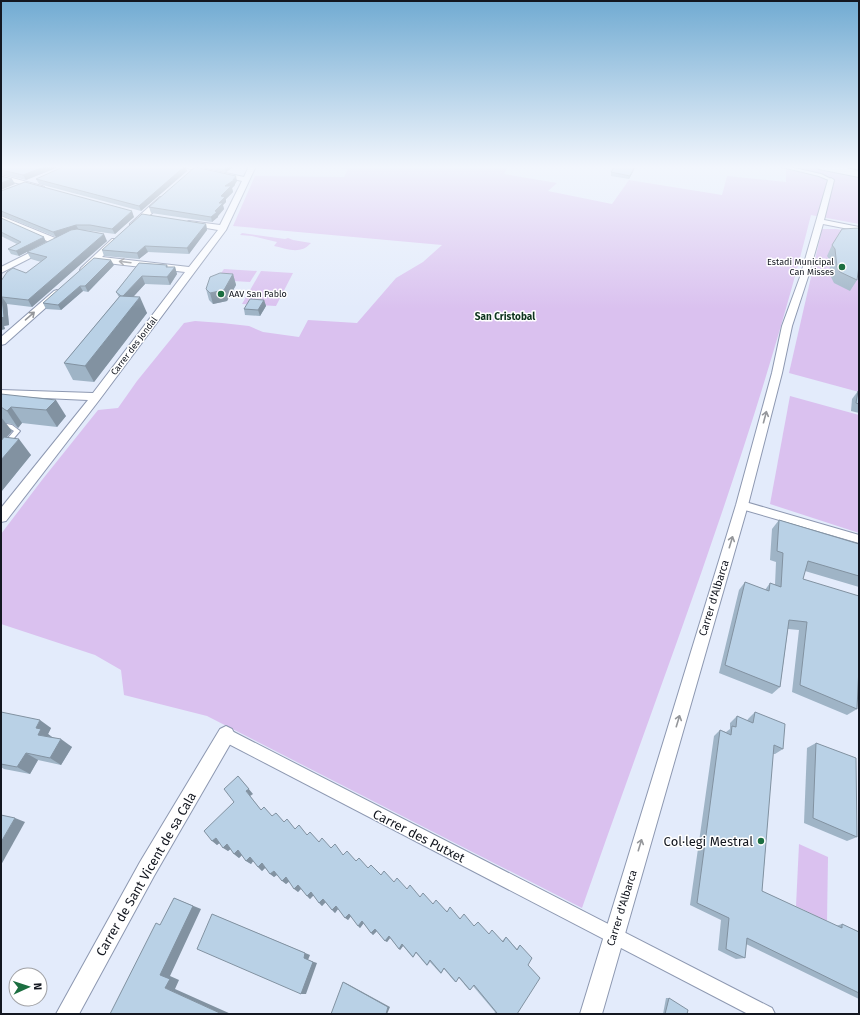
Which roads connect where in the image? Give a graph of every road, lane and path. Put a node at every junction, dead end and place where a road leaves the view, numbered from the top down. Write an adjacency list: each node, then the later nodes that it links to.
1 (133, 213): 5 (street)
2 (147, 213): 5 (street)
3 (230, 213): 10 (street, Carrer des Jondal)
4 (821, 213): 9 (street, Carrer d'Albarca)
5 (144, 216): 7 (street); 14 (street)
6 (1, 218): 13 (street)
7 (158, 218)
8 (180, 221): 10 (street)
9 (819, 222): 11 (street); 24 (street, Carrer d'Albarca, one-way to 9)
10 (223, 228): 16 (street, Carrer des Jondal)
11 (859, 229)
12 (67, 237): 13 (street)
13 (57, 242): 15 (street)
14 (96, 258): 16 (street, one-way to 14); 17 (street)
15 (1, 270)
16 (191, 270): 21 (street, Carrer des Jondal)
17 (79, 273)
18 (62, 288): 19 (street, one-way to 18)
19 (1, 342)
20 (1, 393): 21 (street)
21 (96, 397): 25 (street, Carrer des Jondal)
22 (1, 425): 23 (lane)
23 (1, 450)
24 (742, 505): 26 (street); 28 (street, Carrer d'Albarca, one-way to 24)
25 (1, 517)
26 (859, 539)
27 (226, 736): 28 (street, Carrer des Putxet); 29 (street, Carrer de Sant Vicent de sa Cala)
28 (613, 936): 30 (street, Carrer d'Albarca); 31 (street, Carrer des Putxet)
29 (67, 1014)
30 (591, 1014)
31 (766, 1014)

